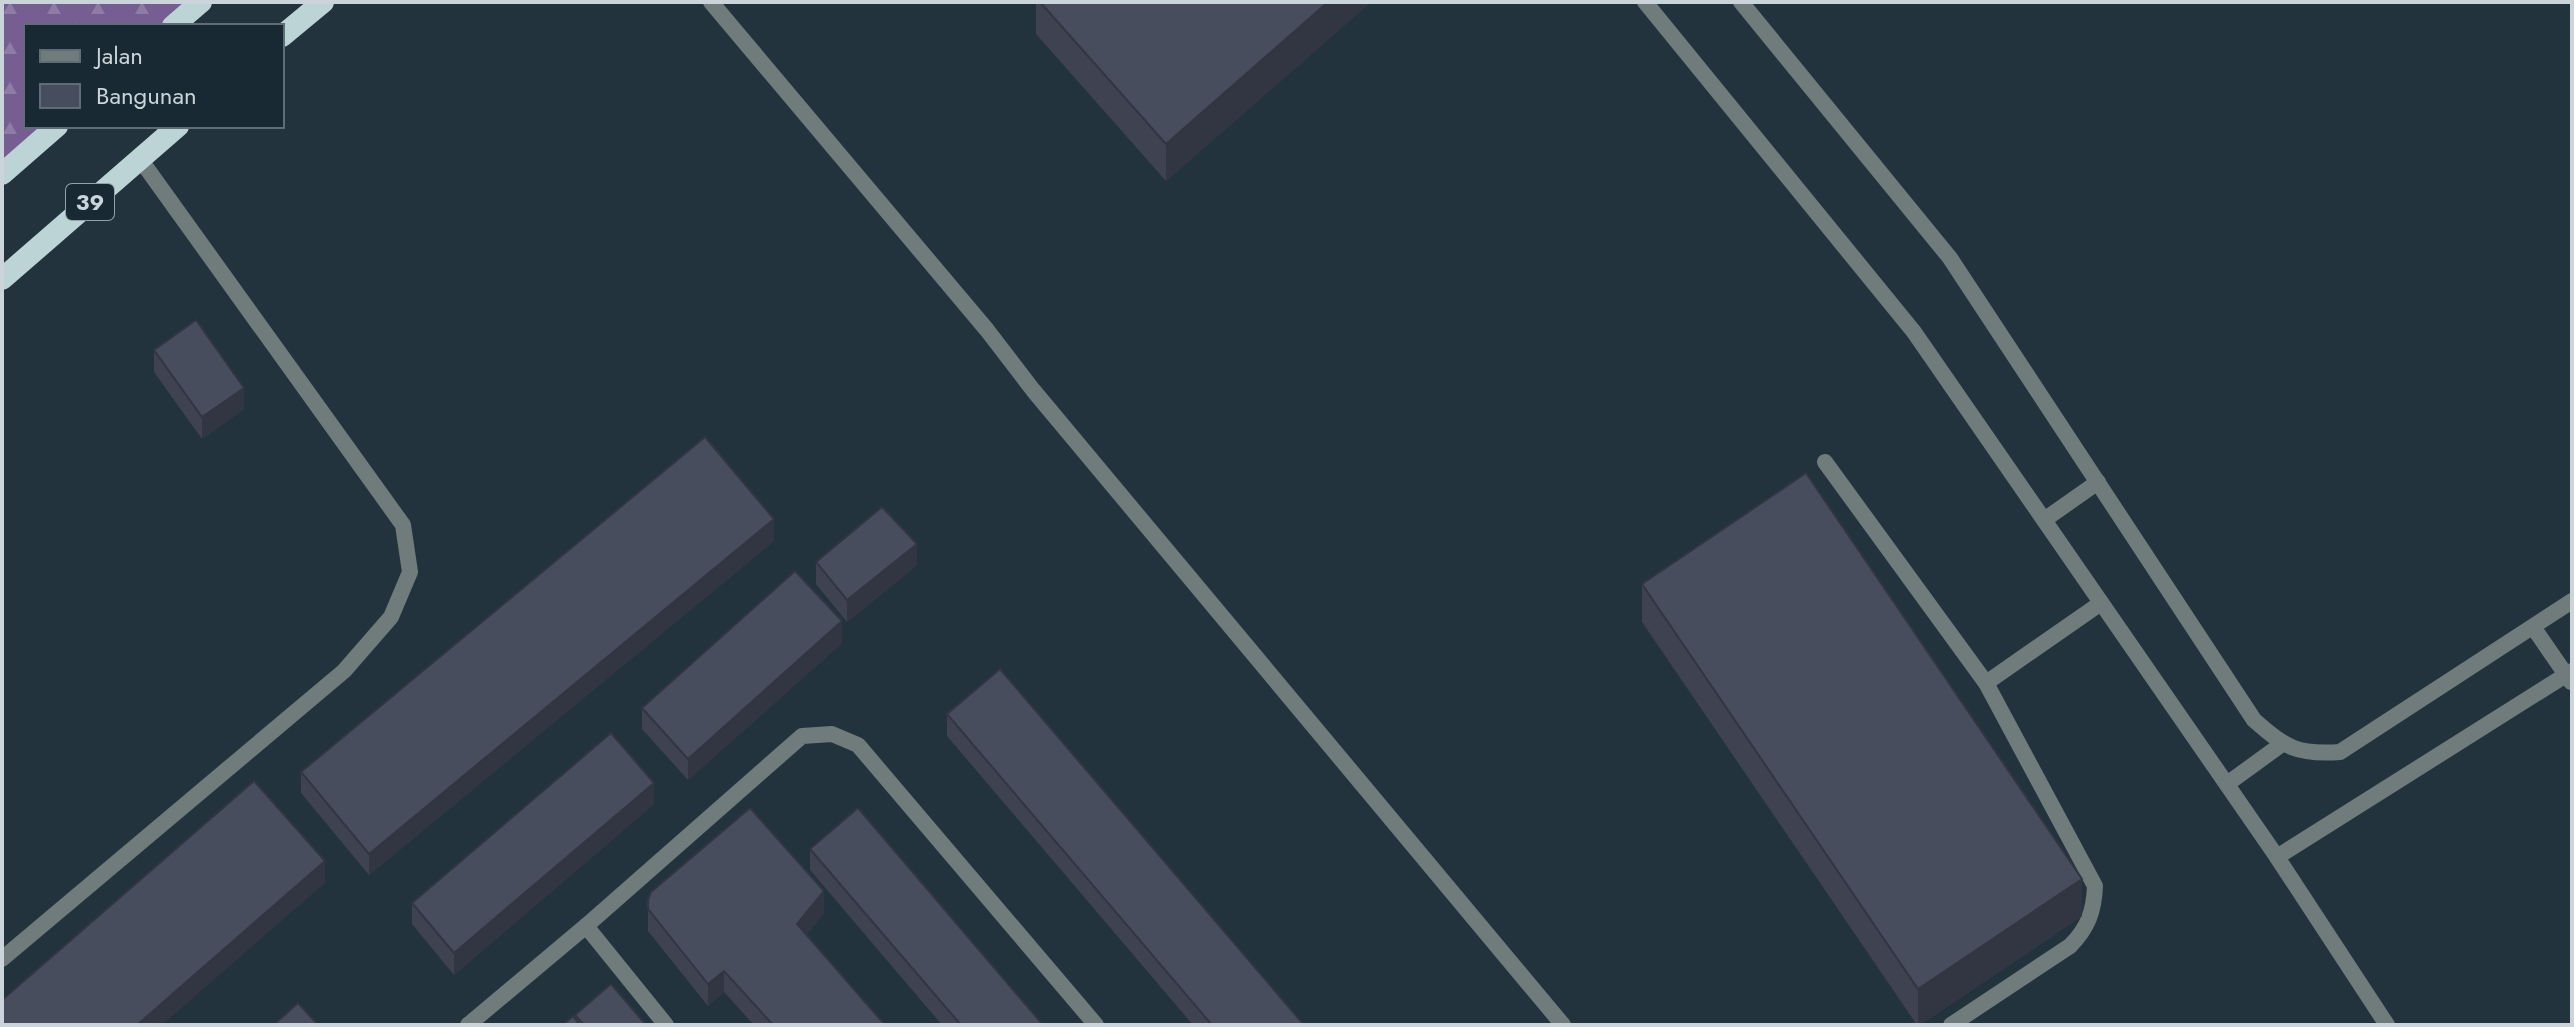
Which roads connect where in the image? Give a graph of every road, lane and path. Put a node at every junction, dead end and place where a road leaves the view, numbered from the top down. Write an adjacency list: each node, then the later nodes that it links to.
1 (201, 2): 6 (highway)
2 (323, 2): 7 (highway)
3 (711, 2): 29 (street)
4 (1645, 2): 15 (street)
5 (1741, 2): 14 (street)
6 (175, 24)
7 (284, 34)
8 (55, 128): 11 (highway)
9 (176, 128): 10 (highway, 39)
10 (140, 159): 12 (highway, 39); 25 (street)
11 (2, 174)
12 (2, 279)
13 (1825, 462): 20 (street)
14 (2098, 482): 15 (street); 21 (street)
15 (2044, 520): 17 (street)
16 (2572, 601): 18 (street)
17 (2101, 603): 20 (street); 22 (street)
18 (2533, 627): 19 (street); 21 (street)
19 (2570, 677): 23 (street)
20 (1986, 683): 30 (street)
21 (2282, 744): 22 (street)
22 (2227, 784): 23 (street)
23 (2277, 857): 31 (street)
24 (586, 926): 26 (street); 27 (street); 28 (street)
25 (2, 959)
26 (468, 1025)
27 (666, 1025)
28 (1096, 1025)
29 (1563, 1025)
30 (1951, 1025)
31 (2387, 1025)

